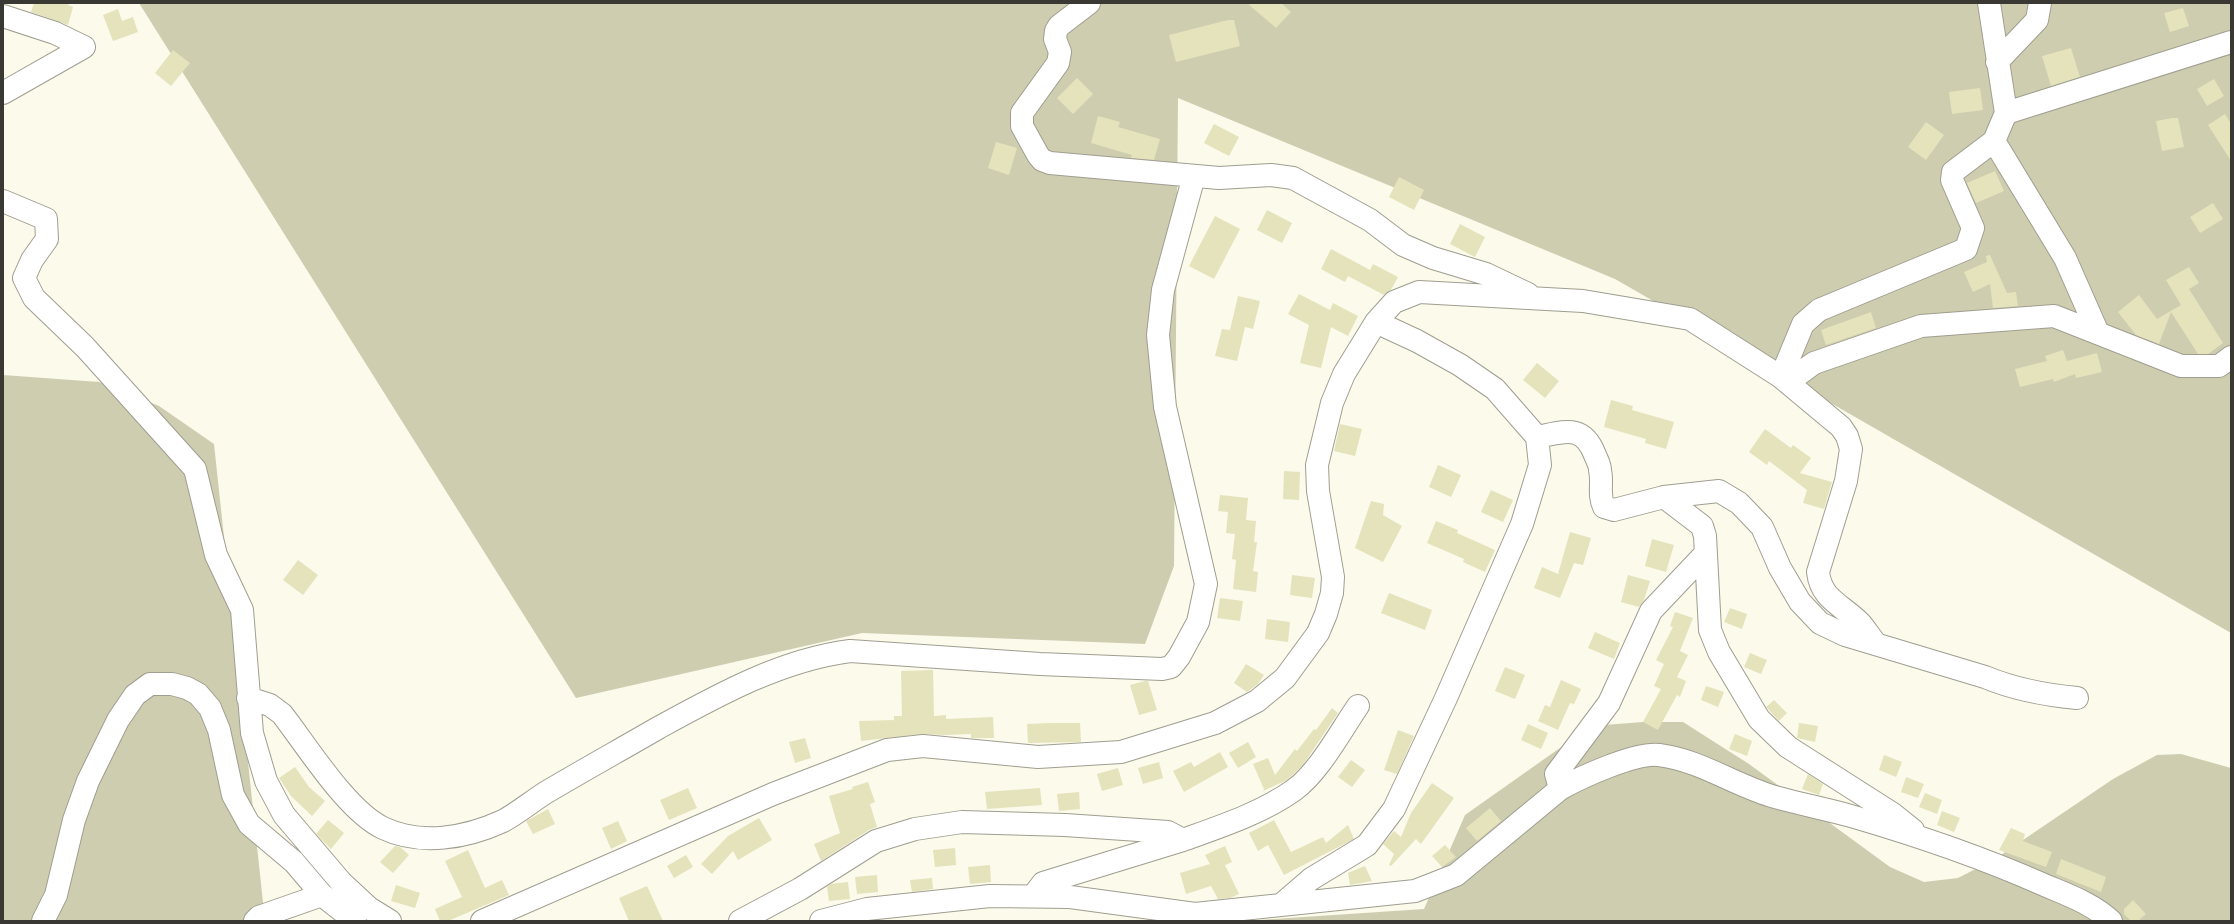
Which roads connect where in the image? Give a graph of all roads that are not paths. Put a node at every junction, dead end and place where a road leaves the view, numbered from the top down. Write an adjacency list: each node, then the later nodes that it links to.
1 (1089, 3): 10 (street)
2 (1989, 3): 6 (street)
3 (2040, 3): 6 (street)
4 (3, 16): 7 (street)
5 (2231, 42): 8 (street)
6 (1997, 62): 8 (street)
7 (3, 93)
8 (2006, 113): 9 (street)
9 (1994, 141): 14 (street); 16 (street)
10 (1194, 176): 12 (street); 21 (street)
11 (3, 201): 21 (street)
12 (1536, 298): 13 (street); 16 (street)
13 (1376, 322): 17 (street); 34 (street)
14 (2098, 332): 15 (street); 16 (street)
15 (2231, 357)
16 (1784, 379): 20 (street)
17 (1537, 437): 18 (street); 29 (street)
18 (1664, 497): 19 (street); 20 (street)
19 (1705, 554): 24 (street); 25 (street)
20 (1876, 644): 22 (street)
21 (248, 698): 33 (street)
22 (2077, 698)
23 (1358, 706): 26 (street)
24 (1560, 789): 25 (street); 29 (street)
25 (1923, 839): 37 (street)
26 (1183, 840): 28 (street); 35 (street)
27 (322, 895): 30 (street); 31 (street); 32 (street)
28 (1033, 896): 29 (street); 36 (street)
29 (1282, 904)
30 (44, 921)
31 (255, 921)
32 (355, 921)
33 (390, 921)
34 (482, 921)
35 (740, 921)
36 (821, 921)
37 (2111, 921)

